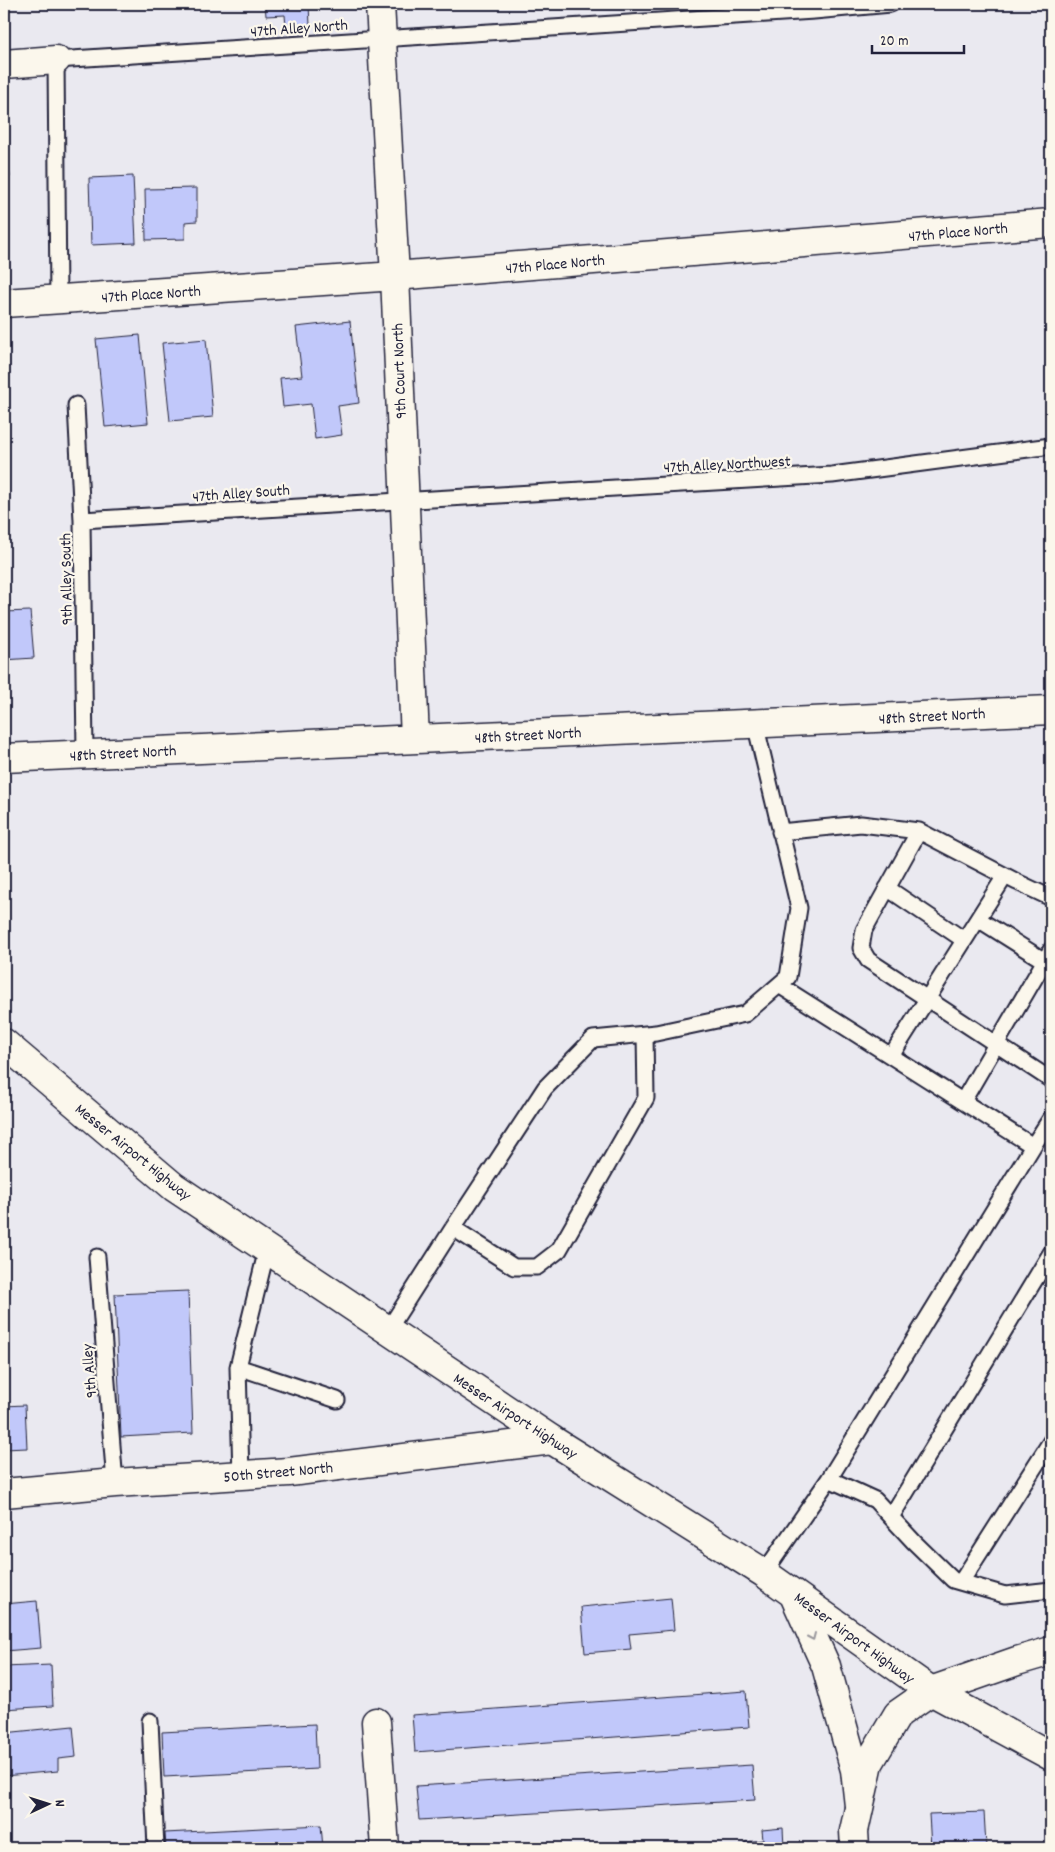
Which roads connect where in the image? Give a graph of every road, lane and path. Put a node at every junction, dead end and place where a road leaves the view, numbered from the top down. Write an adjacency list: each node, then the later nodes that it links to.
1 (380, 4): 3 (street, 9th Court North)
2 (891, 4): 3 (lane, 47th Alley North)
3 (383, 40): 4 (lane, 47th Alley North); 7 (street, 9th Court North)
4 (56, 60): 5 (street); 8 (lane)
5 (4, 64)
6 (1051, 223): 7 (street, 47th Place North)
7 (395, 276): 8 (street, 47th Place North); 12 (street, 9th Court North)
8 (58, 300): 9 (street, 47th Place North)
9 (4, 303)
10 (76, 405): 13 (lane, 9th Alley South)
11 (1051, 446): 12 (lane, 47th Alley Northwest)
12 (403, 500): 13 (lane, 47th Alley South); 16 (street, 9th Court North)
13 (82, 520): 17 (lane, 9th Alley South)
14 (1051, 710): 15 (street, 48th Street North)
15 (755, 723): 16 (street, 48th Street North); 20 (lane)
16 (415, 739): 17 (street, 48th Street North)
17 (85, 753): 18 (street, 48th Street North)
18 (4, 758)
19 (919, 830): 20 (lane); 21 (lane); 22 (lane)
20 (780, 832): 27 (lane)
21 (1005, 876): 23 (lane); 24 (lane)
22 (887, 888): 25 (lane); 28 (lane)
23 (1051, 898)
24 (978, 919): 25 (lane); 26 (lane)
25 (964, 940): 28 (lane)
26 (1049, 958): 31 (lane)
27 (779, 985): 29 (lane); 32 (lane)
28 (927, 999): 31 (lane); 32 (lane)
29 (645, 1034): 37 (lane); 37 (lane)
30 (4, 1042): 38 (street, Messer Airport Highway)
31 (997, 1043): 33 (lane); 34 (lane)
32 (891, 1056): 34 (lane)
33 (1051, 1080)
34 (963, 1101): 36 (lane)
35 (1051, 1118): 36 (lane)
36 (1033, 1146): 47 (lane)
37 (453, 1228): 41 (lane)
38 (267, 1249): 41 (street, Messer Airport Highway); 42 (lane)
39 (1051, 1253): 50 (lane)
40 (97, 1257): 48 (lane, 9th Alley)
41 (388, 1330): 44 (street, Messer Airport Highway)
42 (238, 1367): 43 (lane); 46 (lane)
43 (337, 1400)
44 (552, 1440): 46 (street, 50th Street North); 51 (street, Messer Airport Highway)
45 (1051, 1441): 52 (lane)
46 (241, 1474): 48 (street, 50th Street North)
47 (829, 1479): 50 (lane); 51 (lane)
48 (114, 1483): 49 (street, 50th Street North)
49 (4, 1493)
50 (891, 1517): 52 (lane)
51 (764, 1573): 54 (street, Messer Airport Highway)
52 (961, 1582): 53 (lane)
53 (1051, 1590)
54 (792, 1592): 56 (street, Messer Airport Highway); 60 (street, one-way to 60)
55 (1051, 1651): 56 (street)
56 (931, 1692): 59 (street, Messer Airport Highway); 60 (street)
57 (150, 1721): 61 (lane)
58 (376, 1722): 62 (street)
59 (1051, 1756)
60 (859, 1806): 63 (street)
61 (156, 1848)
62 (385, 1848)
63 (854, 1848)

